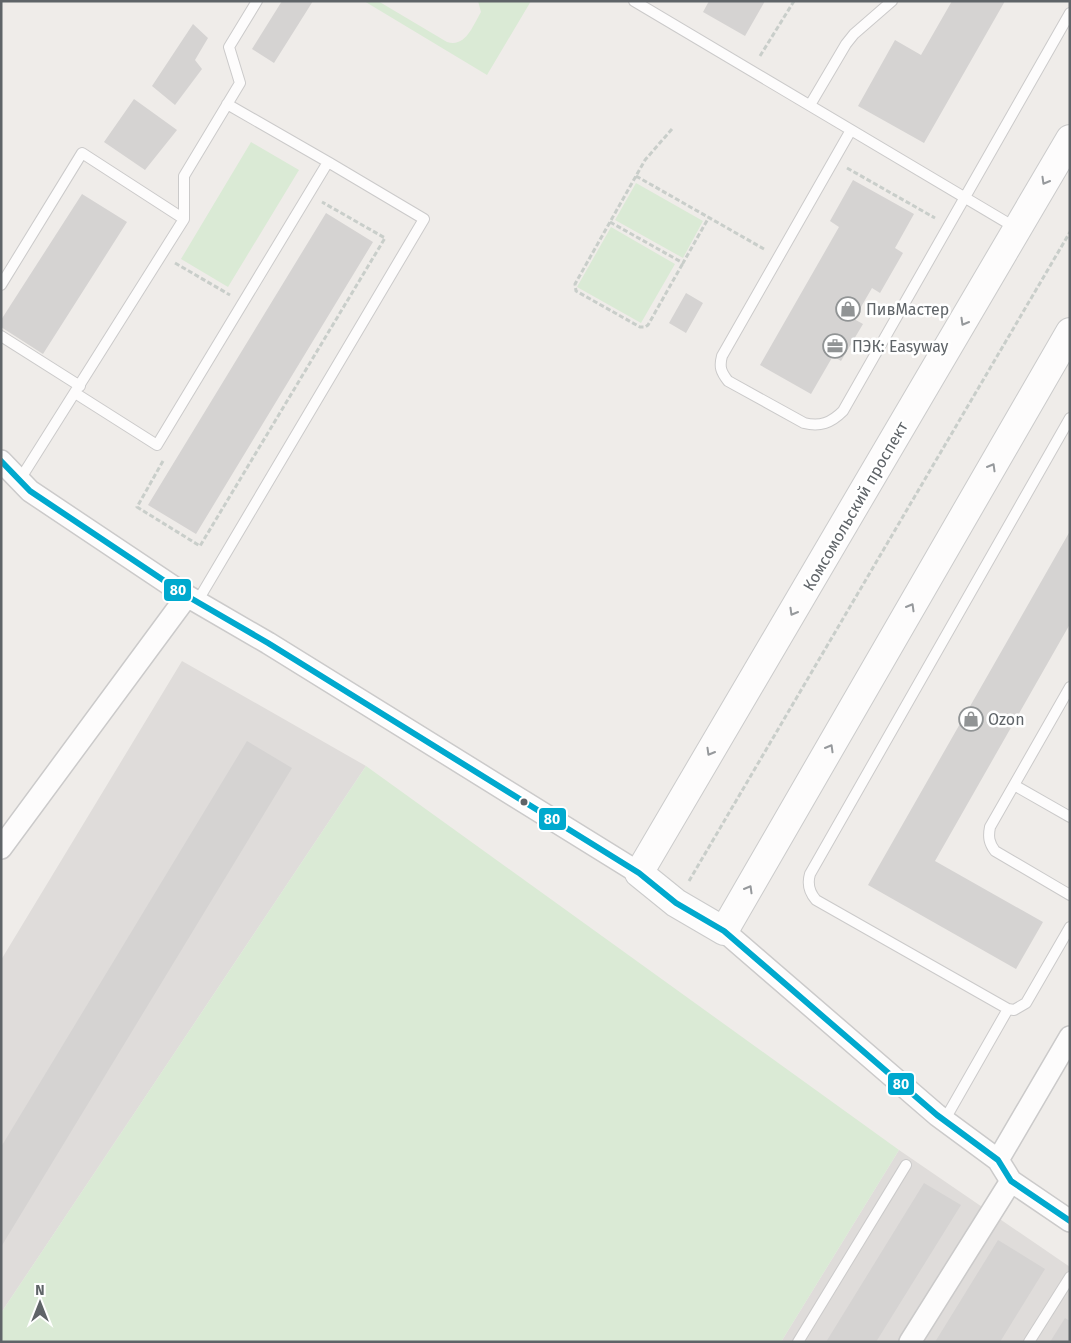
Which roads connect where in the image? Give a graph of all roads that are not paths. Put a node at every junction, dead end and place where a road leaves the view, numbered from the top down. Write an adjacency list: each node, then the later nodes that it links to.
1 (257, 1): 5 (lane)
2 (892, 1): 6 (lane)
3 (636, 2): 6 (lane)
4 (1070, 13): 10 (lane)
5 (227, 104): 9 (lane); 11 (lane)
6 (810, 105): 7 (lane)
7 (851, 130): 10 (lane); 10 (lane)
8 (1070, 139): 12 (main road, Комсомольский проспект, one-way to 12)
9 (328, 162): 16 (lane); 20 (lane)
10 (965, 197): 12 (lane)
11 (184, 219): 13 (lane); 16 (lane)
12 (1018, 229): 25 (main road, Комсомольский проспект, one-way to 25)
13 (1, 285)
14 (1070, 332): 28 (main road, one-way to 14)
15 (1, 336): 16 (lane)
16 (78, 389): 19 (lane)
17 (1070, 418): 29 (lane)
18 (1, 461): 19 (street)
19 (19, 481): 20 (street)
20 (192, 599): 24 (street); 25 (street)
21 (1070, 687): 22 (lane)
22 (1014, 786): 23 (lane); 26 (lane)
23 (1070, 817)
24 (1, 848)
25 (639, 873): 28 (main road)
26 (1070, 895)
27 (1070, 928): 29 (lane)
28 (724, 931): 31 (street)
29 (1008, 1009): 31 (lane)
30 (1070, 1037): 32 (street)
31 (944, 1121): 32 (street)
32 (998, 1160): 34 (street)
33 (906, 1165): 37 (lane)
34 (1011, 1180): 35 (street); 38 (street)
35 (1070, 1222)
36 (1070, 1277): 39 (lane)
37 (798, 1342)
38 (910, 1342)
39 (1029, 1342)

